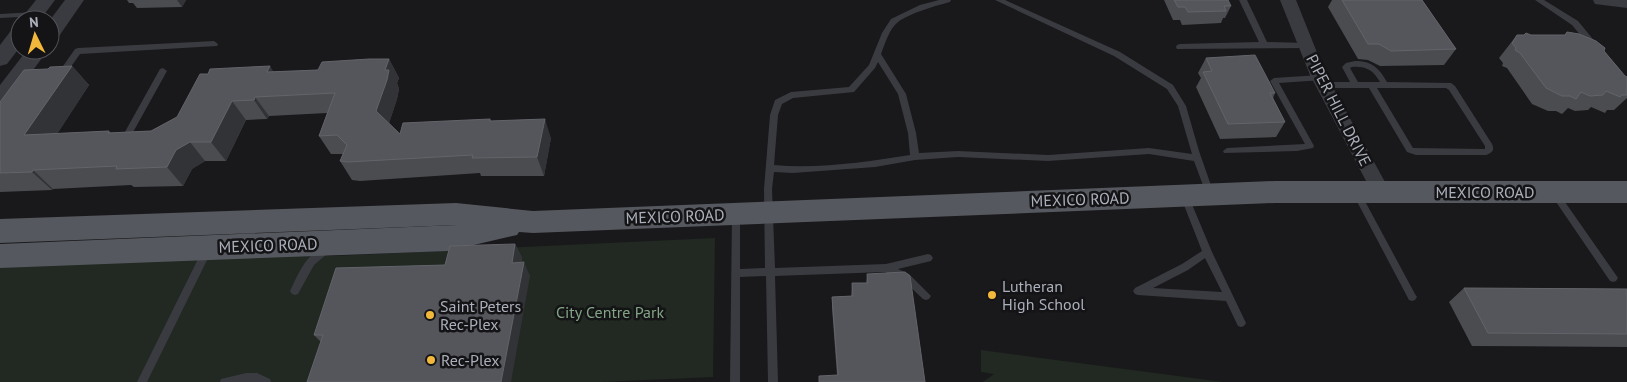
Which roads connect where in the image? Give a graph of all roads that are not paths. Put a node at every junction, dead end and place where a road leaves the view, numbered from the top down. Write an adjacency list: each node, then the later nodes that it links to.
1 (75, 0): 9 (street)
2 (947, 0): 16 (lane)
3 (999, 0): 29 (lane)
4 (1243, 0): 11 (lane)
5 (1288, 0): 13 (street, PIPER HILL DRIVE)
6 (1539, 0): 15 (lane)
7 (1601, 0): 8 (street)
8 (1627, 3)
9 (60, 20)
10 (214, 44): 20 (lane)
11 (1264, 45): 13 (lane); 14 (lane)
12 (10, 46): 17 (street)
13 (1307, 46): 21 (street, PIPER HILL DRIVE)
14 (1180, 47)
15 (1599, 51)
16 (877, 54): 28 (lane); 30 (lane)
17 (0, 59)
18 (30, 60): 25 (street)
19 (163, 71): 26 (lane)
20 (60, 76)
21 (1322, 82): 22 (lane); 27 (lane); 31 (street, PIPER HILL DRIVE)
22 (1355, 85): 23 (lane); 24 (lane)
23 (1371, 85): 24 (lane); 24 (lane)
24 (1385, 85)
25 (0, 100)
26 (129, 132)
27 (1227, 151)
28 (915, 156): 29 (lane); 30 (lane)
29 (1197, 158): 34 (lane)
30 (770, 168): 35 (lane)
31 (1368, 191): 32 (main road, MEXICO ROAD); 34 (main road, MEXICO ROAD); 51 (lane)
32 (1554, 192): 33 (main road, MEXICO ROAD); 47 (lane)
33 (1627, 192)
34 (1197, 194): 35 (main road, MEXICO ROAD); 41 (lane)
35 (769, 212): 36 (main road, MEXICO ROAD); 45 (lane)
36 (736, 213): 37 (main road, MEXICO ROAD); 46 (lane)
37 (533, 222): 38 (main road, MEXICO ROAD); 39 (main road, MEXICO ROAD)
38 (0, 231)
39 (342, 242): 40 (main road, MEXICO ROAD); 48 (lane)
40 (213, 243): 42 (main road, MEXICO ROAD); 53 (lane)
41 (1207, 252): 50 (lane); 50 (lane)
42 (0, 256)
43 (928, 258): 44 (lane)
44 (886, 268): 45 (lane); 49 (lane)
45 (770, 272): 46 (lane); 57 (lane)
46 (736, 273): 56 (lane)
47 (1613, 278)
48 (295, 291)
49 (926, 296)
50 (1229, 297): 52 (lane)
51 (1412, 297)
52 (1241, 323)
53 (142, 382)
54 (225, 382): 55 (lane)
55 (266, 382)
56 (735, 382)
57 (773, 382)

